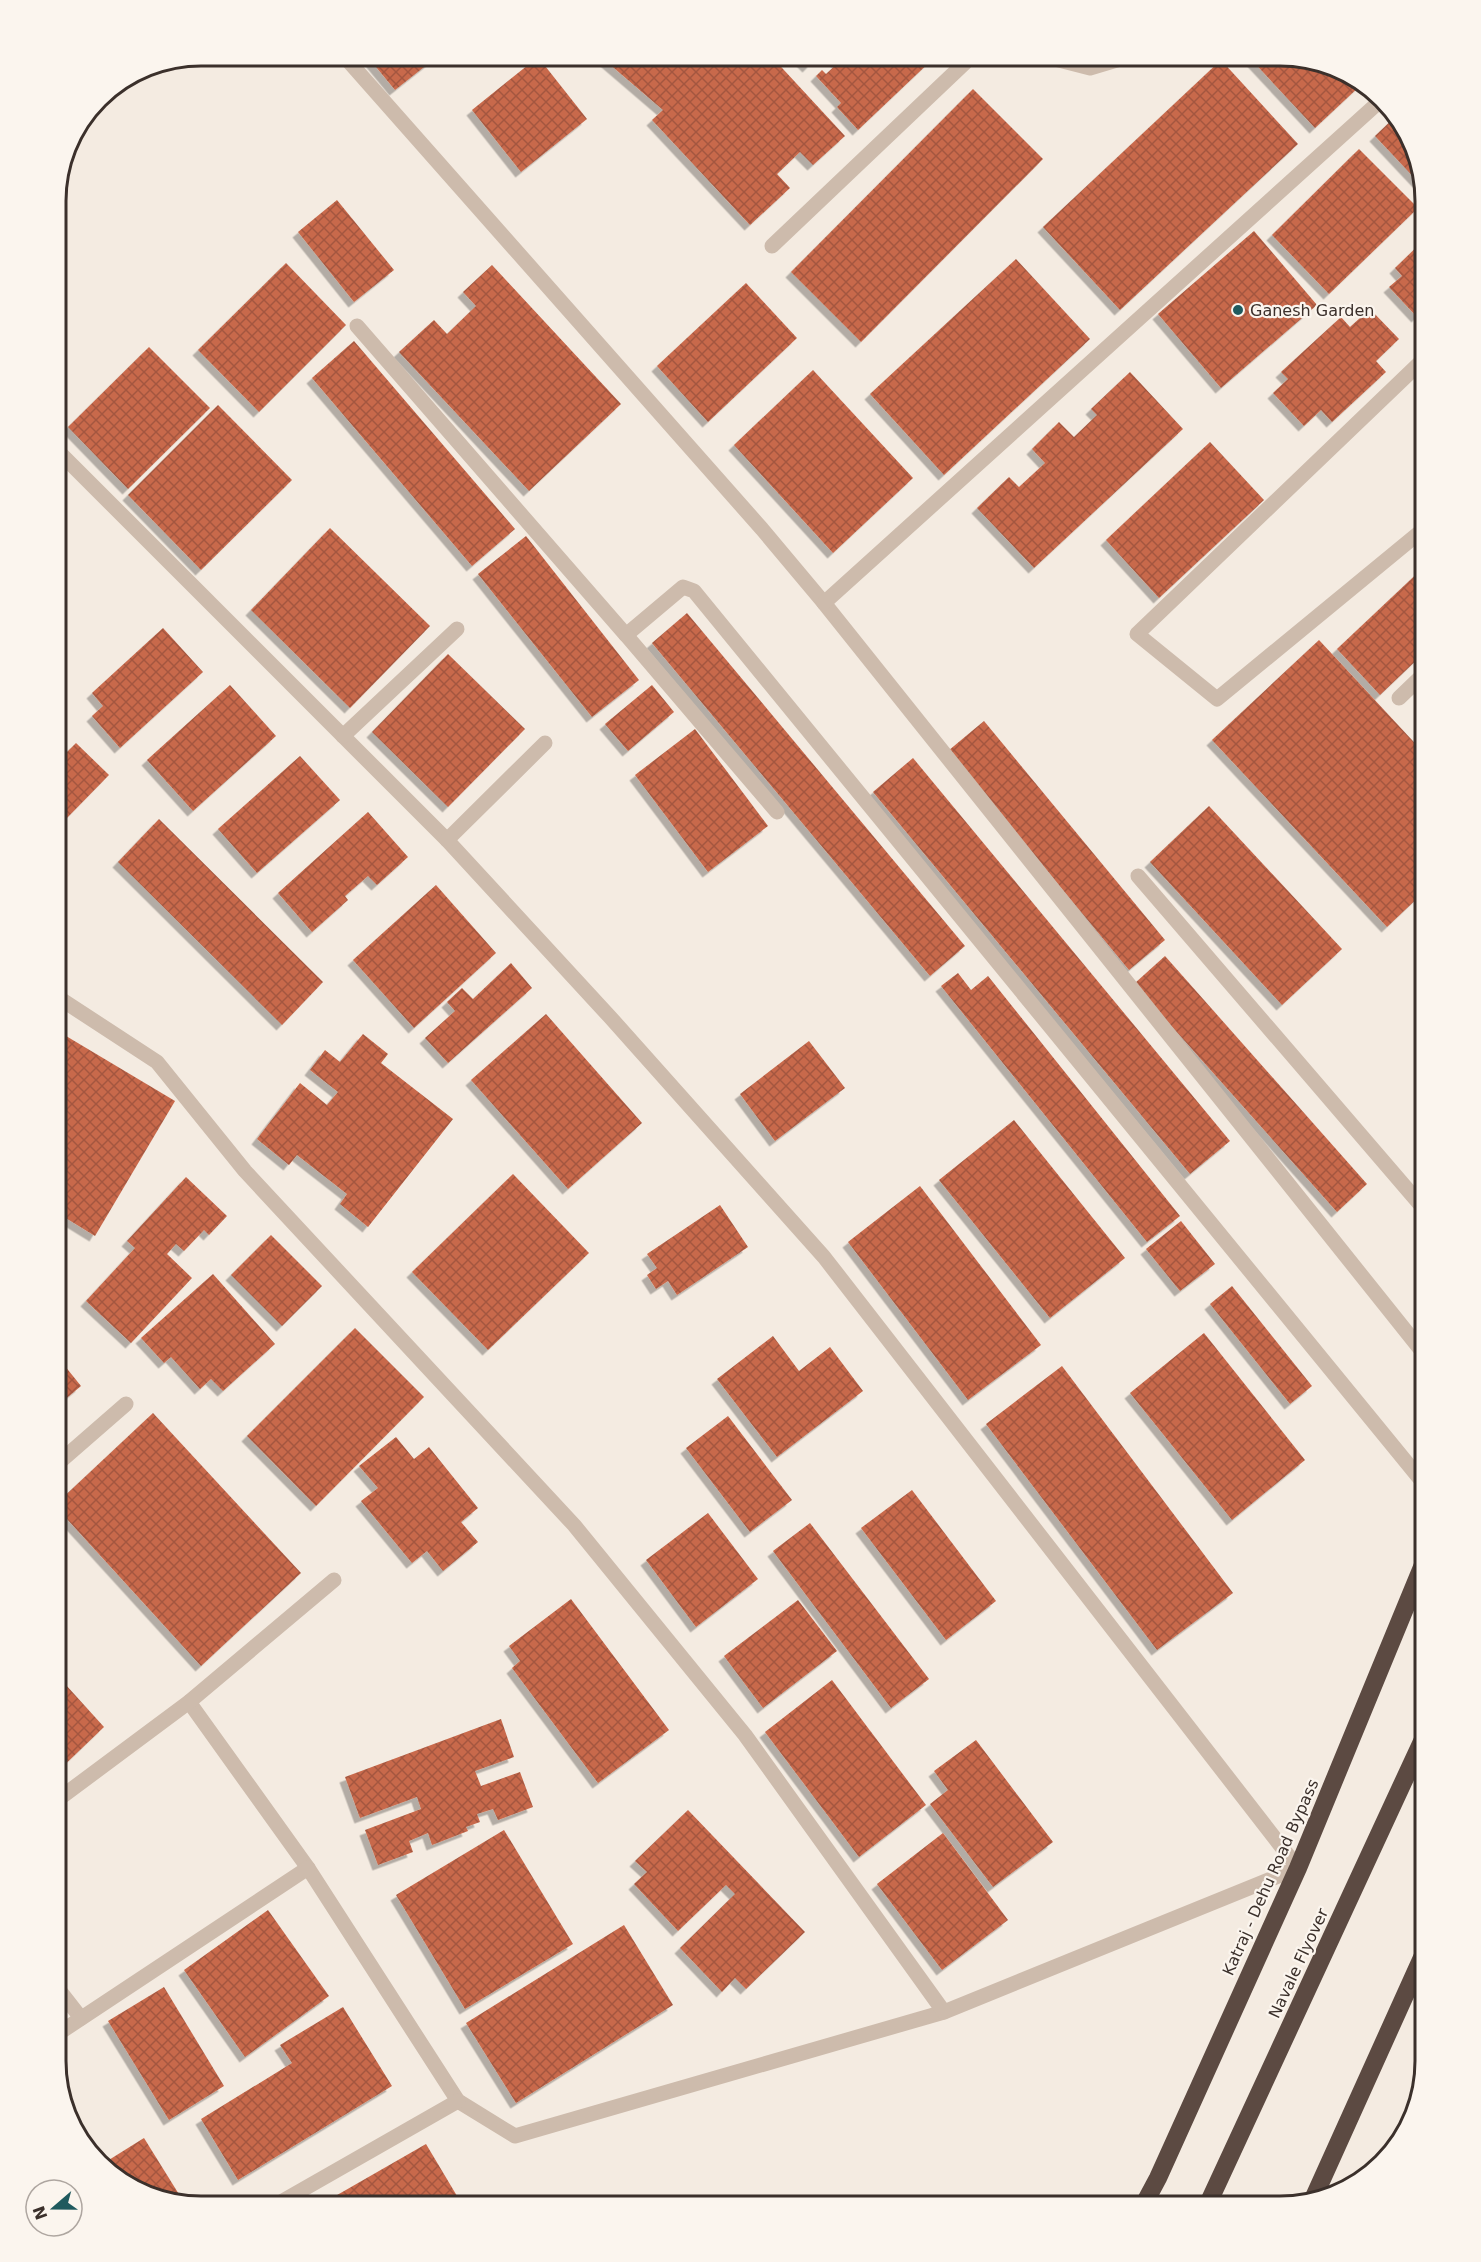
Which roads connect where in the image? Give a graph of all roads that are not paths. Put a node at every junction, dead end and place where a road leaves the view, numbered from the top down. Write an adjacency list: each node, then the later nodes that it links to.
1 (353, 66): 11 (street)
2 (961, 66): 6 (street)
3 (1083, 66): 4 (street)
4 (1098, 66)
5 (1375, 106): 11 (street)
6 (772, 246)
7 (357, 326): 13 (street)
8 (1415, 368): 10 (street)
9 (66, 459): 16 (street)
10 (1415, 536)
11 (824, 603): 23 (street)
12 (457, 629): 16 (street)
13 (626, 635): 18 (street); 26 (street)
14 (1415, 683): 15 (street)
15 (1399, 698)
16 (343, 736): 19 (street)
17 (546, 743): 19 (street)
18 (777, 812)
19 (447, 840): 33 (street)
20 (1138, 876): 22 (street)
21 (66, 1003): 36 (street)
22 (1415, 1198)
23 (1415, 1342)
24 (126, 1404): 25 (street)
25 (66, 1456)
26 (1415, 1473)
27 (334, 1581): 29 (street)
28 (1415, 1584): 33 (highway, Katraj - Dehu Road Bypass)
29 (189, 1702): 31 (street); 32 (street)
30 (1415, 1757): 43 (highway, Navale Flyover)
31 (66, 1794)
32 (308, 1868): 37 (street); 39 (street)
33 (1298, 1868): 36 (street); 42 (highway, Katraj - Dehu Road Bypass)
34 (1415, 1973): 40 (highway)
35 (66, 1999): 37 (street)
36 (944, 2012): 39 (street)
37 (81, 2018): 38 (street)
38 (66, 2028)
39 (458, 2101): 41 (street)
40 (1317, 2190)
41 (292, 2196)
42 (1148, 2196)
43 (1212, 2196)

